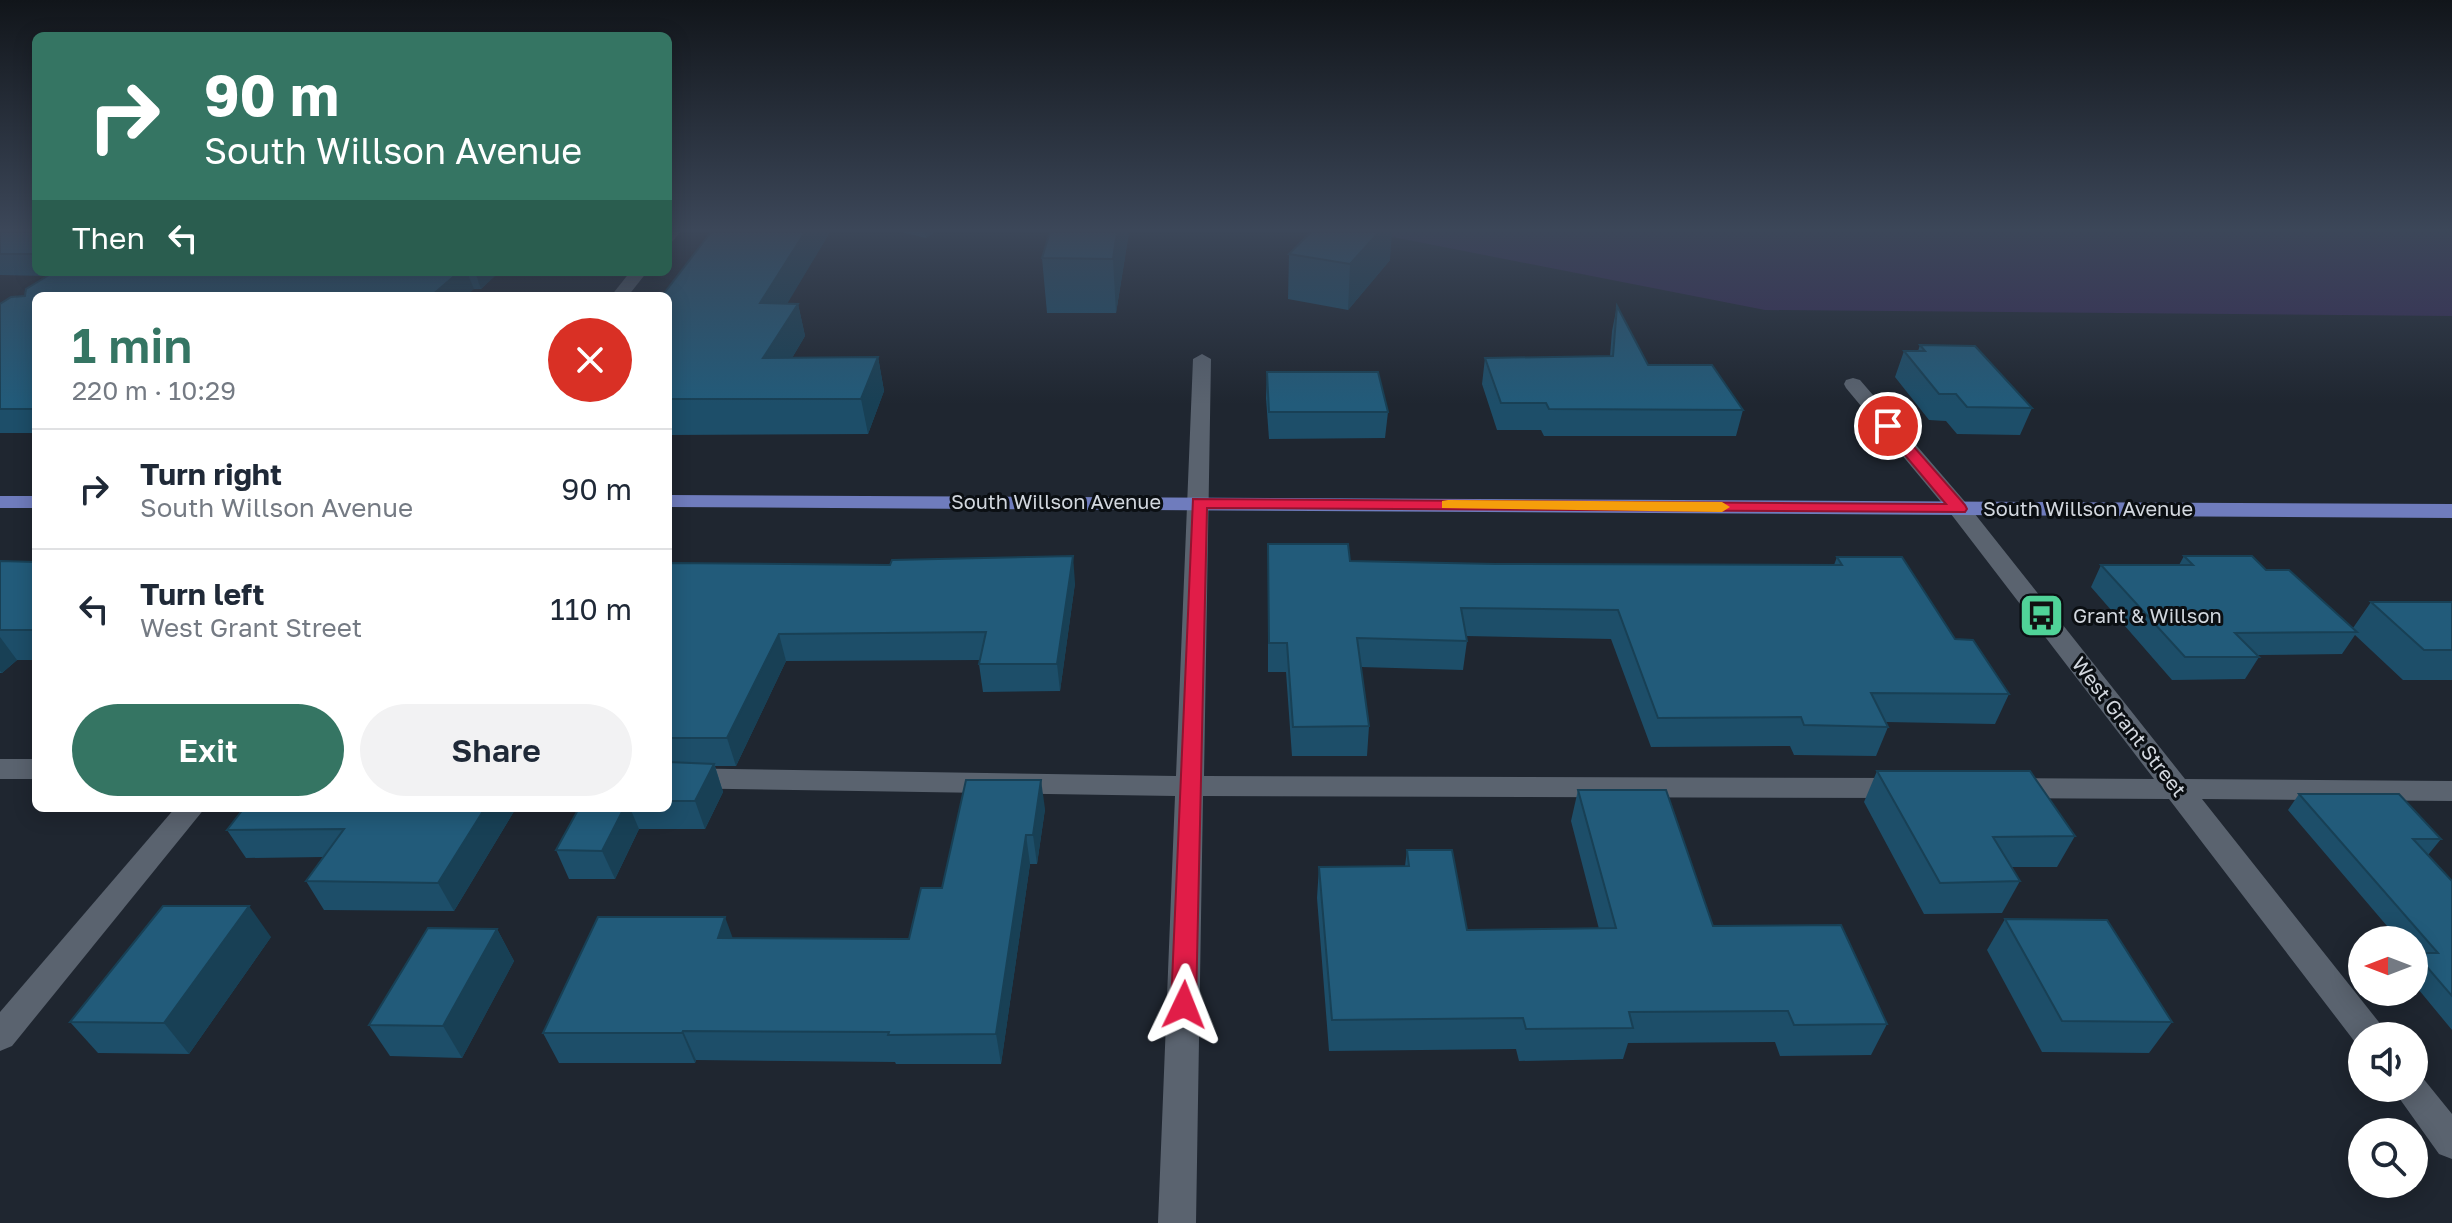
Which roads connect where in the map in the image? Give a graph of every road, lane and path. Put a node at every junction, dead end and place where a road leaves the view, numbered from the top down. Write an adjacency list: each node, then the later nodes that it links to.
1 (1202, 359): 6 (street)
2 (1853, 384): 7 (street, West Grant Street)
3 (672, 501): 6 (main road, South Willson Avenue)
4 (0, 502): 5 (main road)
5 (32, 502)
6 (1199, 503): 7 (main road, South Willson Avenue); 12 (street)
7 (1959, 509): 8 (main road, South Willson Avenue); 15 (street, West Grant Street)
8 (2452, 511)
9 (0, 769): 10 (street)
10 (32, 769)
11 (672, 778): 12 (street)
12 (1190, 786): 13 (street); 22 (street)
13 (1923, 788)
14 (1987, 788): 15 (street)
15 (2178, 788): 16 (street); 18 (street, West Grant Street)
16 (2452, 791)
17 (188, 812): 19 (street)
18 (2359, 1022)
19 (0, 1036)
20 (2421, 1102): 21 (street)
21 (2452, 1142)
22 (1177, 1223)

